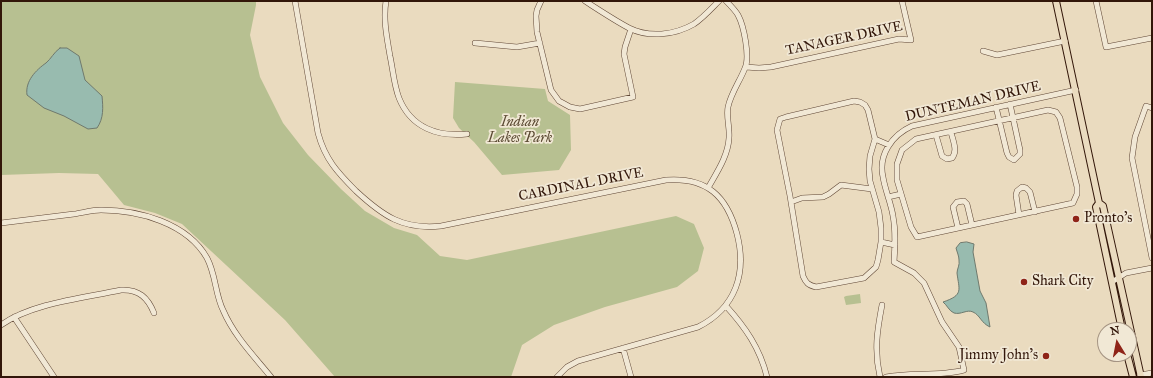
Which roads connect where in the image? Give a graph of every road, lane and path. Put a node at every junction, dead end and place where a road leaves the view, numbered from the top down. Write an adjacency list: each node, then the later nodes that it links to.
1 (295, 1): 28 (street, CARDINAL DRIVE)
2 (386, 1): 24 (street)
3 (541, 1): 14 (street)
4 (585, 1): 10 (street)
5 (719, 1): 10 (street)
6 (726, 1): 16 (street)
7 (902, 1): 16 (street, TANAGER DRIVE)
8 (1056, 1): 12 (main road)
9 (1096, 1): 11 (street)
10 (631, 29): 14 (street)
11 (1152, 38)
12 (1065, 41): 15 (street); 17 (main road)
13 (475, 43): 14 (street)
14 (540, 43)
15 (983, 51)
16 (746, 67): 28 (street)
17 (1076, 90): 18 (street, DUNTEMAN DRIVE); 33 (main road)
18 (1010, 104): 19 (street, DUNTEMAN DRIVE); 21 (street)
19 (996, 107): 22 (street); 27 (street, DUNTEMAN DRIVE)
20 (1152, 108): 41 (street)
21 (1013, 118): 22 (street); 22 (street); 34 (street)
22 (999, 120): 23 (street)
23 (951, 132): 25 (street); 25 (street)
24 (467, 134)
25 (936, 134): 30 (street)
26 (874, 139): 27 (street); 29 (street); 32 (street)
27 (889, 145): 31 (street, DUNTEMAN DRIVE)
28 (708, 188): 46 (street, CARDINAL DRIVE)
29 (872, 189): 32 (street); 39 (street)
30 (901, 194): 31 (street); 38 (street)
31 (888, 197): 40 (street, DUNTEMAN DRIVE)
32 (791, 202): 39 (street)
33 (1099, 203): 43 (main road); 44 (main road)
34 (1035, 212): 35 (street); 35 (street)
35 (1019, 215): 37 (street)
36 (1, 223): 56 (street)
37 (972, 225): 38 (street); 38 (street)
38 (958, 228)
39 (881, 242): 40 (street)
40 (895, 244): 61 (street, DUNTEMAN DRIVE)
41 (1152, 258)
42 (1152, 268): 43 (street)
43 (1119, 278): 44 (street); 54 (main road)
44 (1112, 282): 49 (main road)
45 (882, 305): 60 (street)
46 (726, 306): 51 (street, CARDINAL DRIVE); 59 (street)
47 (154, 313): 48 (street)
48 (14, 316): 50 (street); 55 (street)
49 (1120, 322)
50 (1, 325)
51 (623, 348): 57 (street, CARDINAL DRIVE); 58 (street)
52 (1129, 362): 62 (main road)
53 (1152, 373): 54 (street)
54 (1140, 376)
55 (54, 377)
56 (271, 377)
57 (557, 377)
58 (631, 377)
59 (767, 377)
60 (880, 377)
61 (886, 377)
62 (1132, 377)

